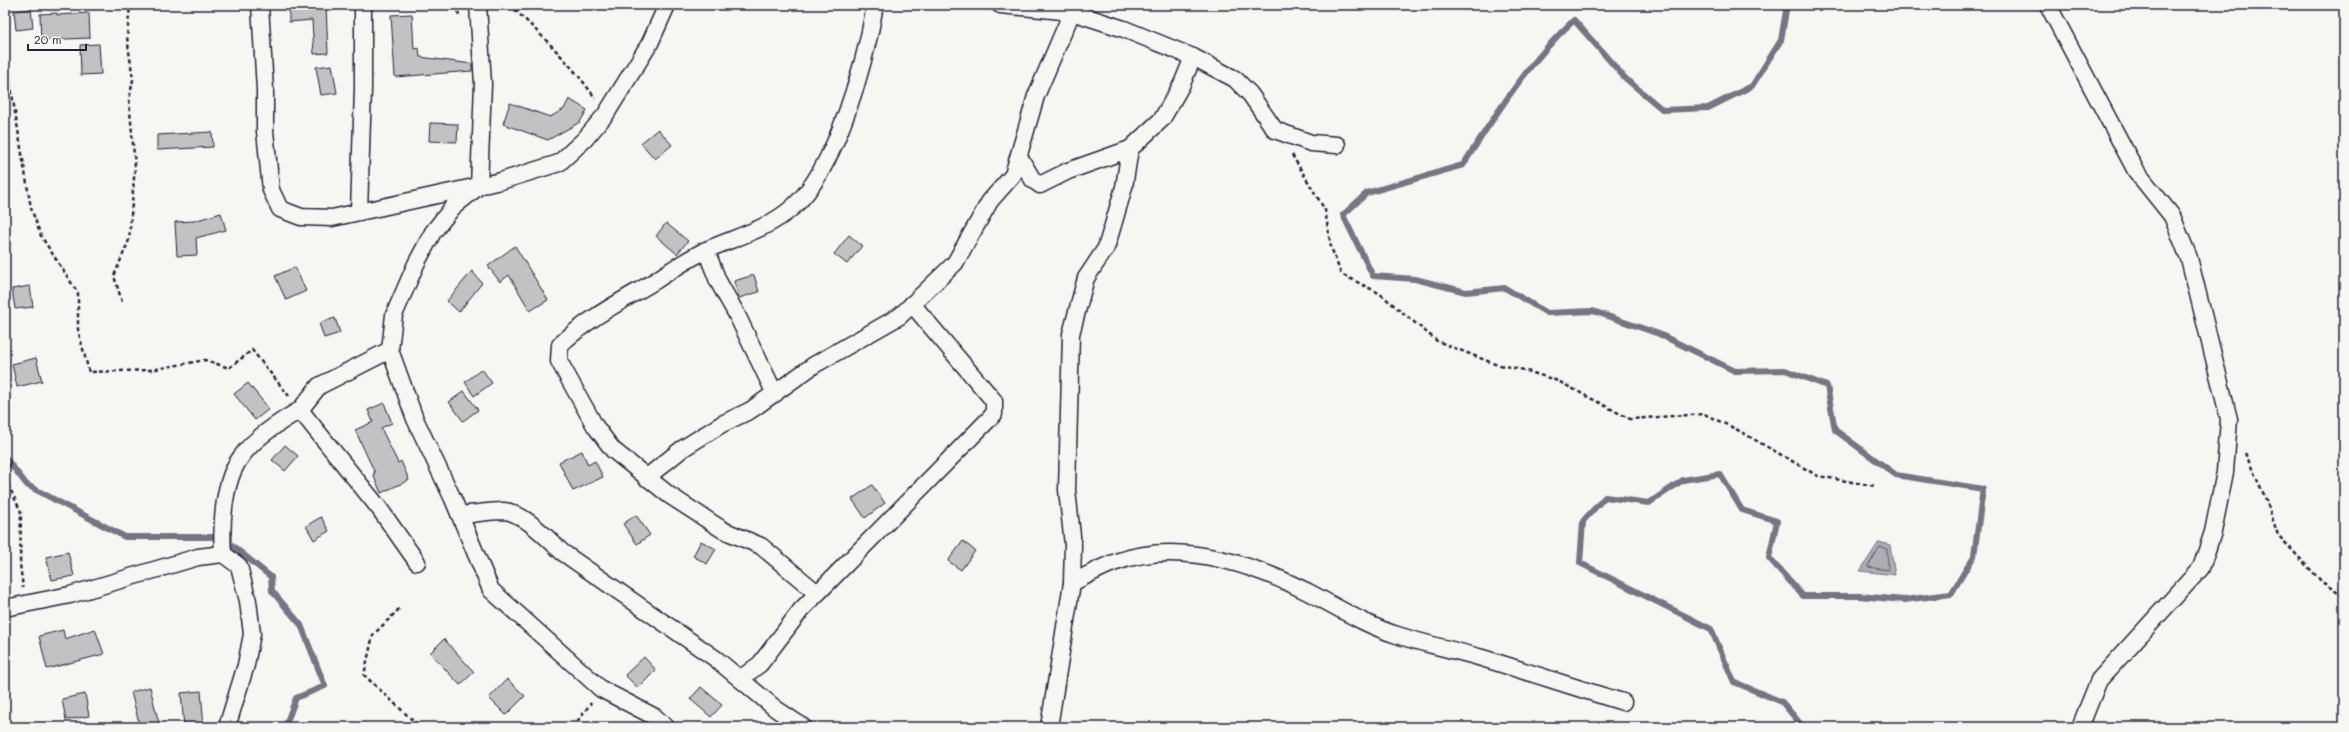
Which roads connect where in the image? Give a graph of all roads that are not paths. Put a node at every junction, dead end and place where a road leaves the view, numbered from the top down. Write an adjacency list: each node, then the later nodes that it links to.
1 (260, 5): 14 (street)
2 (363, 5): 14 (street)
3 (478, 5): 13 (street)
4 (667, 5): 13 (street)
5 (875, 5): 15 (street)
6 (1000, 5): 8 (street)
7 (2048, 5): 33 (street)
8 (1072, 12): 9 (street); 12 (street)
9 (1194, 57): 10 (street); 11 (street)
10 (1337, 145)
11 (1130, 149): 12 (street); 24 (street)
12 (1020, 158): 16 (street)
13 (479, 186): 14 (street); 17 (street)
14 (359, 212)
15 (706, 250): 18 (street); 20 (street)
16 (912, 304): 18 (street); 25 (street)
17 (390, 350): 19 (street); 21 (street)
18 (775, 394): 20 (street)
19 (300, 410): 22 (street); 23 (street)
20 (646, 478): 25 (street)
21 (460, 515): 27 (street); 30 (street)
22 (223, 554): 26 (street); 29 (street)
23 (417, 562)
24 (1072, 583): 28 (street); 32 (street)
25 (817, 593): 27 (street)
26 (5, 608)
27 (740, 679): 31 (street)
28 (1624, 702)
29 (227, 727)
30 (666, 727)
31 (803, 727)
32 (1049, 727)
33 (2080, 727)

